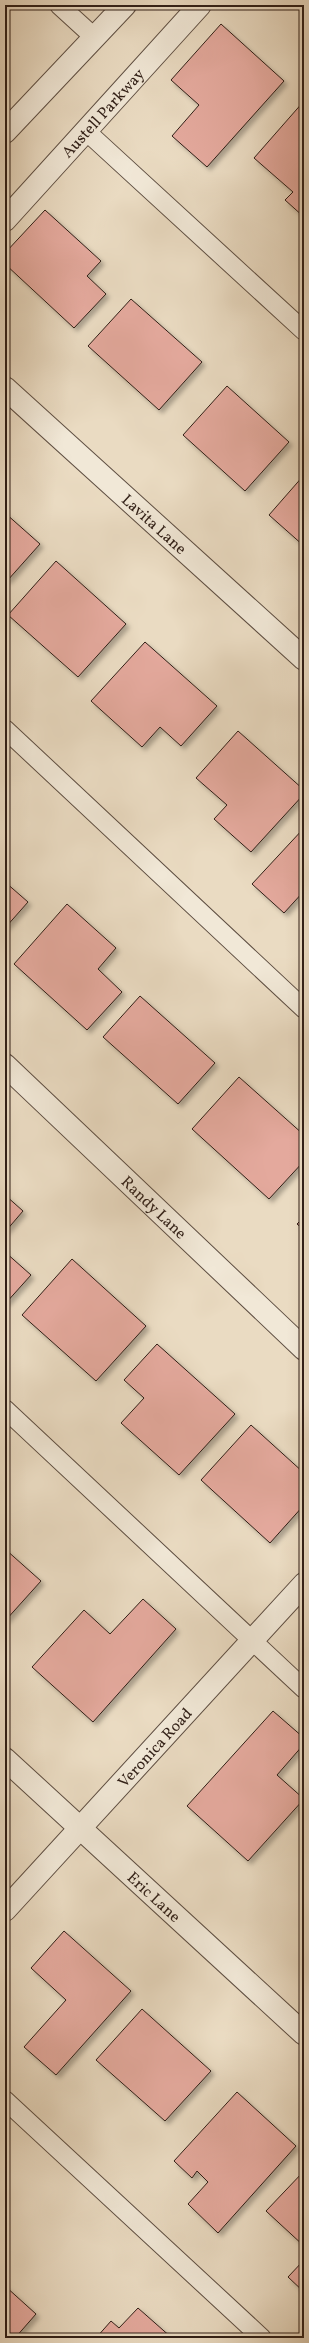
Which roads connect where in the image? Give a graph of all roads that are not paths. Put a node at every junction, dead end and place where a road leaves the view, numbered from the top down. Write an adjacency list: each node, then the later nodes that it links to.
1 (59, 5): 4 (lane)
2 (125, 5): 4 (street)
3 (200, 5): 5 (street, Austell Parkway)
4 (94, 37): 6 (street)
5 (86, 131): 7 (street, Austell Parkway); 8 (lane)
6 (5, 132)
7 (5, 220)
8 (304, 331)
9 (5, 388): 10 (street, Lavita Lane)
10 (304, 659)
11 (5, 729): 12 (lane)
12 (304, 1008)
13 (5, 1065): 14 (street, Randy Lane)
14 (304, 1350)
15 (5, 1410): 17 (lane)
16 (304, 1584): 17 (street, Veronica Road)
17 (251, 1641): 18 (lane); 20 (street, Veronica Road)
18 (304, 1689)
19 (5, 1758): 20 (street, Eric Lane)
20 (79, 1827): 21 (street, Veronica Road); 22 (street, Eric Lane)
21 (5, 1910)
22 (304, 2034)
23 (5, 2100): 24 (lane)
24 (262, 2338)

